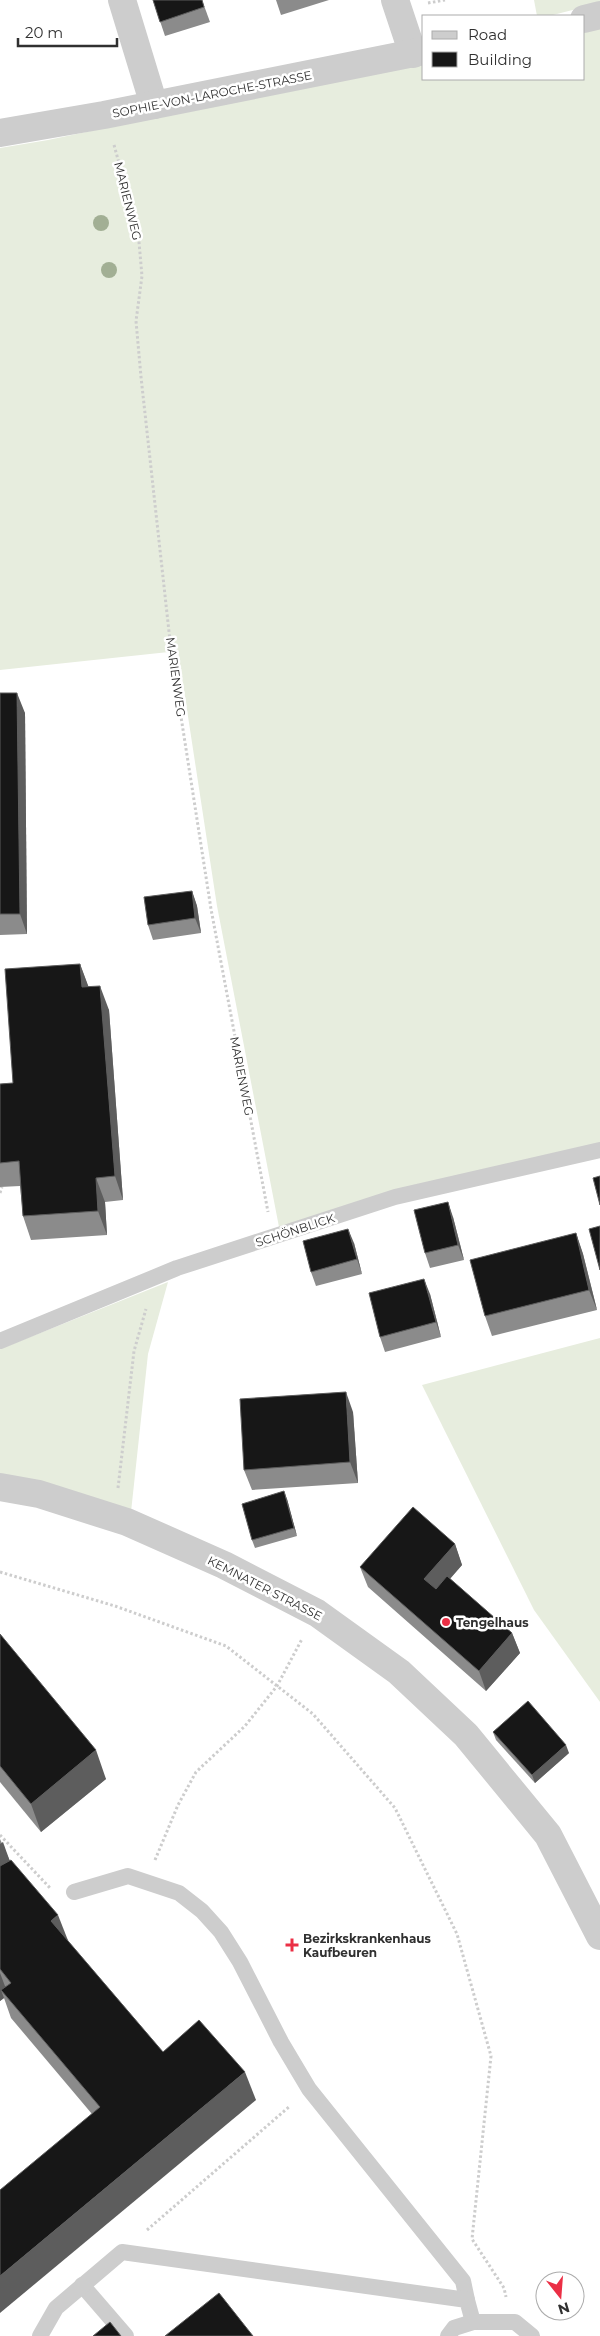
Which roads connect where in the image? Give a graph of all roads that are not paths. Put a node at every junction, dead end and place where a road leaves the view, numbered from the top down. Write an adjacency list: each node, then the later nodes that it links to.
1 (122, 0): 6 (street)
2 (394, 0): 5 (street)
3 (600, 15): 4 (street)
4 (585, 19)
5 (418, 53): 6 (street, SOPHIE-VON-LAROCHE-STRASSE)
6 (154, 105): 7 (street, SOPHIE-VON-LAROCHE-STRASSE)
7 (0, 133)
8 (600, 1150): 9 (lane, SCHÖNBLICK)
9 (0, 1341)
10 (0, 1487): 12 (street, KEMNATER STRASSE)
11 (74, 1892): 14 (lane)
12 (600, 1936)
13 (82, 2285): 14 (lane); 16 (lane); 17 (lane)
14 (468, 2300): 15 (lane)
15 (473, 2322): 18 (lane); 19 (lane)
16 (40, 2336)
17 (126, 2336)
18 (448, 2336)
19 (532, 2336)

